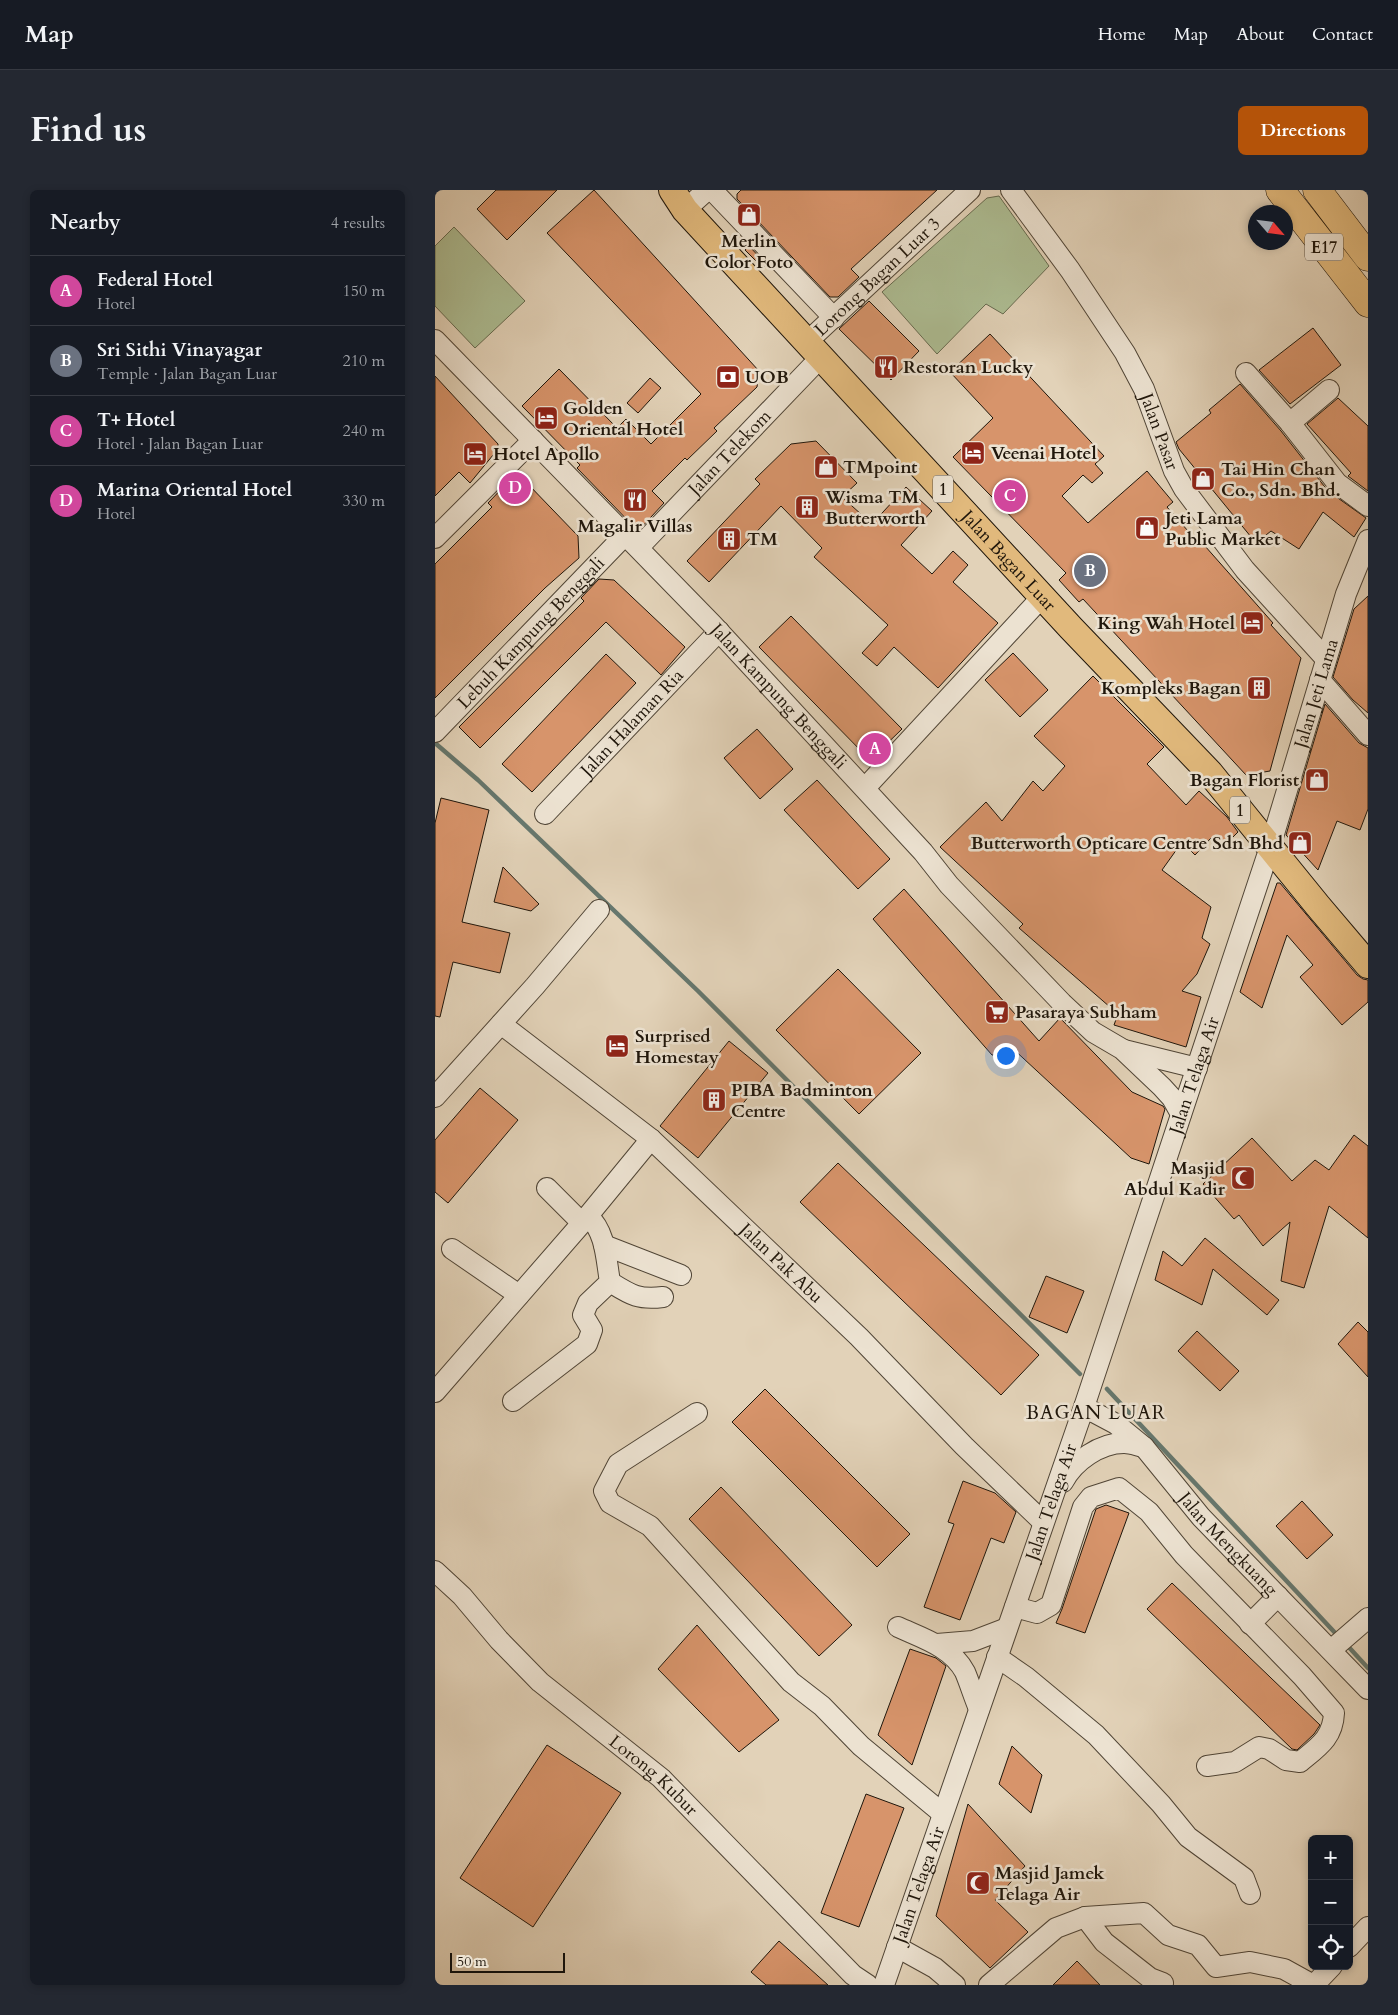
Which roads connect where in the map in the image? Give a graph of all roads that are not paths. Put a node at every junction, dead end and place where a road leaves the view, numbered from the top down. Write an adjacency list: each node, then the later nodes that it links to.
1 (654, 190): 8 (main road, Jalan Bagan Luar / 1)
2 (707, 190): 8 (street)
3 (712, 190): 11 (street)
4 (970, 190): 11 (street, Lorong Bagan Luar 3)
5 (1011, 190): 24 (street, Jalan Pasar)
6 (1280, 190): 10 (highway, E17)
7 (1317, 190): 9 (highway, E17)
8 (679, 200): 13 (main road, Jalan Bagan Luar / 1)
9 (1368, 257)
10 (1368, 303)
11 (834, 318): 13 (street, Lorong Bagan Luar 3)
12 (435, 340): 17 (street, Jalan Kampung Benggali)
13 (814, 350): 20 (street, Jalan Telekom); 22 (main road, Jalan Bagan Luar / 1)
14 (1246, 373): 16 (street)
15 (1329, 390): 16 (street)
16 (1290, 423): 18 (street)
17 (533, 440): 19 (street); 20 (street, Jalan Kampung Benggali)
18 (1368, 506)
19 (435, 538)
20 (633, 540): 23 (street, Jalan Kampung Benggali); 26 (street, Lebuh Kampung Benggali)
21 (1368, 540): 24 (street, Jalan Jeti Lama)
22 (1042, 597): 28 (street); 30 (main road, Jalan Bagan Luar / 1)
23 (719, 631): 28 (street, Jalan Kampung Benggali); 29 (street, Jalan Halaman Ria)
24 (1326, 659): 25 (street, Jalan Jeti Lama)
25 (1320, 680): 27 (street); 30 (street, Jalan Jeti Lama)
26 (435, 732)
27 (1368, 735)
28 (865, 788): 34 (street, Jalan Kampung Benggali)
29 (545, 814)
30 (1270, 847): 32 (main road, 1); 35 (street, Jalan Telaga Air)
31 (599, 910): 33 (street)
32 (1368, 965)
33 (501, 1024): 36 (street); 38 (street, Jalan Pak Abu)
34 (1123, 1049): 35 (street); 37 (street)
35 (1197, 1068): 37 (street, Jalan Telaga Air)
36 (435, 1097)
37 (1181, 1114): 49 (street, Jalan Telaga Air)
38 (651, 1139): 40 (street); 52 (street, Jalan Pak Abu)
39 (547, 1188): 40 (street)
40 (585, 1220): 41 (street); 45 (street)
41 (604, 1245): 43 (street); 44 (street)
42 (452, 1249): 45 (street)
43 (681, 1275)
44 (610, 1282): 46 (street); 48 (street)
45 (519, 1296): 47 (street)
46 (663, 1297)
47 (435, 1392)
48 (513, 1400)
49 (1084, 1407): 51 (street, Jalan Mengkuang); 52 (street, Jalan Telaga Air)
50 (697, 1413): 66 (street)
51 (1144, 1447): 52 (street); 54 (street, Jalan Mengkuang)
52 (1043, 1522): 55 (street, Jalan Telaga Air)
53 (435, 1571): 74 (street, Lorong Kubur)
54 (1278, 1596): 57 (street); 60 (street, Jalan Mengkuang)
55 (1015, 1606): 57 (street); 59 (street, Jalan Telaga Air)
56 (1368, 1618): 60 (street)
57 (1250, 1624): 65 (street)
58 (898, 1627): 61 (street)
59 (1007, 1628): 61 (street); 62 (street, Jalan Telaga Air)
60 (1338, 1643): 63 (street, Jalan Mengkuang)
61 (937, 1644): 64 (street)
62 (997, 1657): 64 (street, Jalan Telaga Air); 67 (street)
63 (1368, 1689)
64 (979, 1709): 66 (street, Jalan Telaga Air)
65 (1207, 1766)
66 (943, 1814): 71 (street, Jalan Telaga Air)
67 (1250, 1894)
68 (1085, 1916): 73 (street); 77 (street); 78 (street)
69 (1368, 1927): 70 (street)
70 (1353, 1943)
71 (897, 1947): 75 (street, Jalan Telaga Air); 76 (street)
72 (1328, 1970): 78 (street)
73 (1163, 1983)
74 (868, 1985)
75 (884, 1985)
76 (955, 1985)
77 (989, 1985)
78 (1314, 1985)

